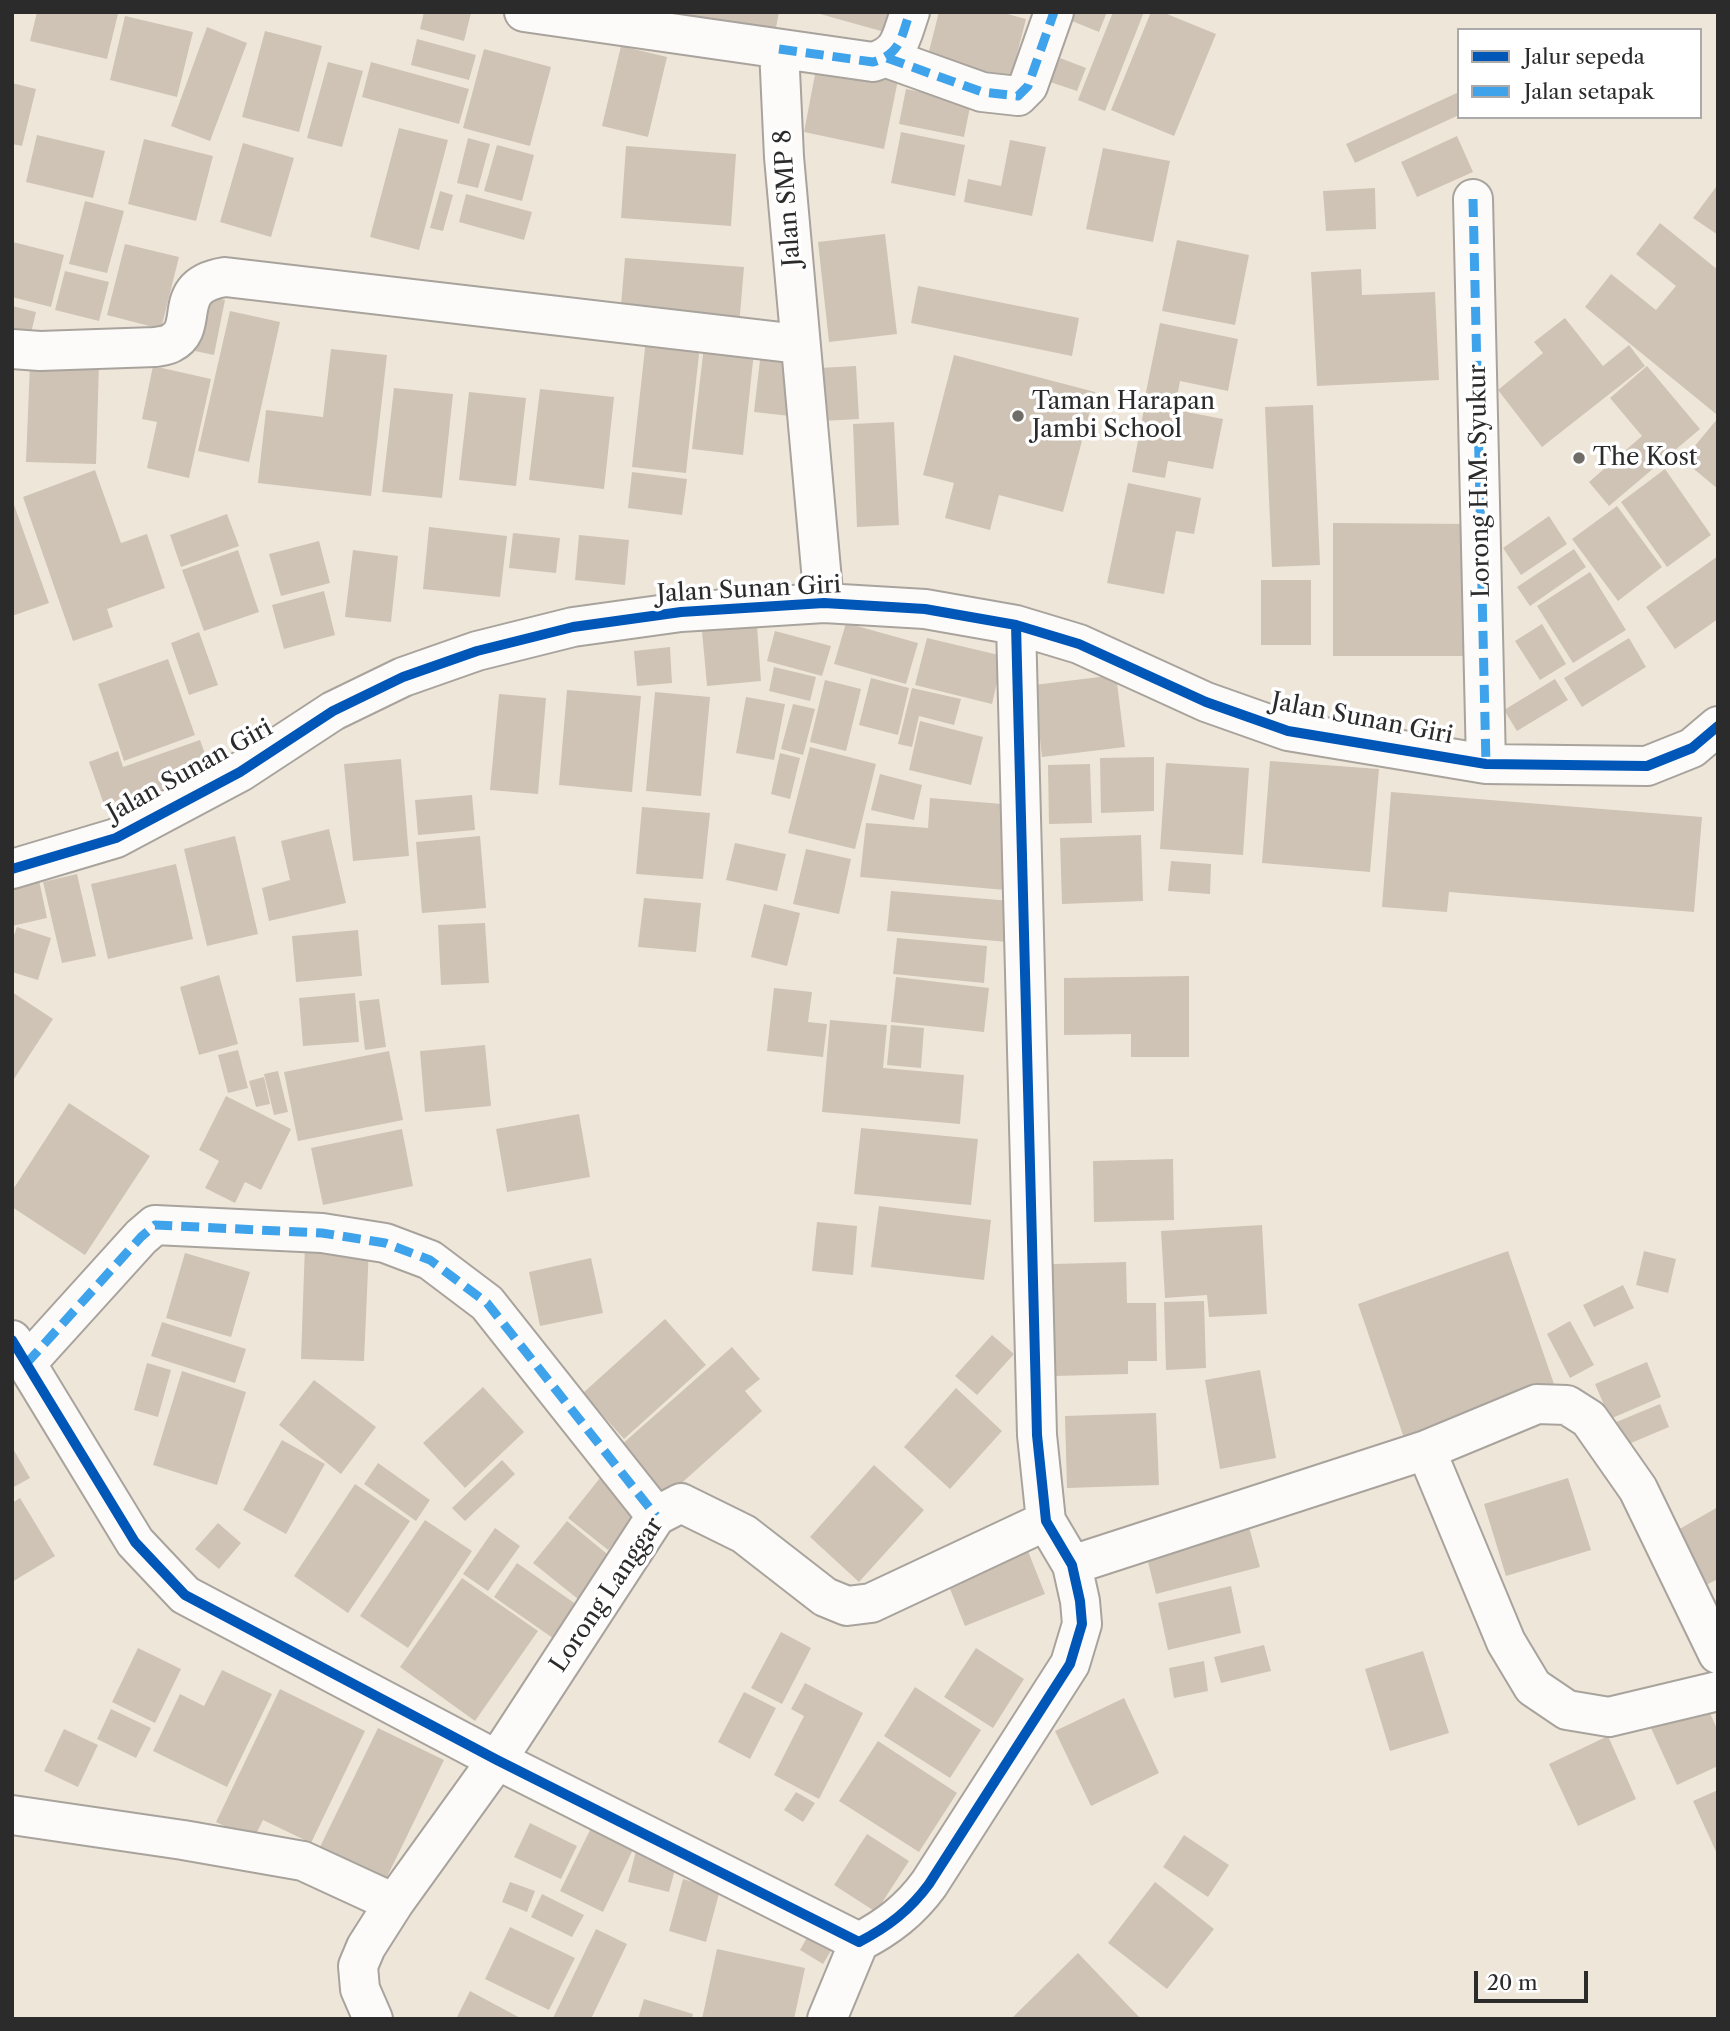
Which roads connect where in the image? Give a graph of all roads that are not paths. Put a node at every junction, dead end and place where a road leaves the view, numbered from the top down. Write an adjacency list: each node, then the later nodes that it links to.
1 (524, 12): 4 (street)
2 (910, 12): 5 (street)
3 (1054, 12): 5 (street)
4 (779, 48): 5 (street); 7 (street, Jalan SMP 8)
5 (887, 58)
6 (1473, 199): 12 (street, Lorong H.M. Syukur)
7 (799, 344): 8 (street); 9 (street, Jalan SMP 8)
8 (12, 349)
9 (824, 603): 10 (street, Jalan Sunan Giri); 13 (street, Jalan Sunan Giri)
10 (1016, 625): 12 (street, Jalan Sunan Giri); 17 (street)
11 (1709, 745): 12 (street, Jalan Sunan Giri)
12 (1486, 764)
13 (12, 869)
14 (19, 1352): 16 (street); 21 (street)
15 (1426, 1450): 18 (street); 19 (street); 20 (street)
16 (656, 1516): 17 (street, Lorong Langgar); 21 (street, Lorong Langgar)
17 (1046, 1521): 18 (street)
18 (1072, 1565): 24 (street)
19 (1718, 1654)
20 (1718, 1691)
21 (497, 1760): 23 (street, Lorong Langgar); 24 (street)
22 (12, 1815): 23 (street)
23 (394, 1903): 25 (street, Lorong Langgar)
24 (859, 1942): 26 (street)
25 (373, 2019)
26 (827, 2019)

